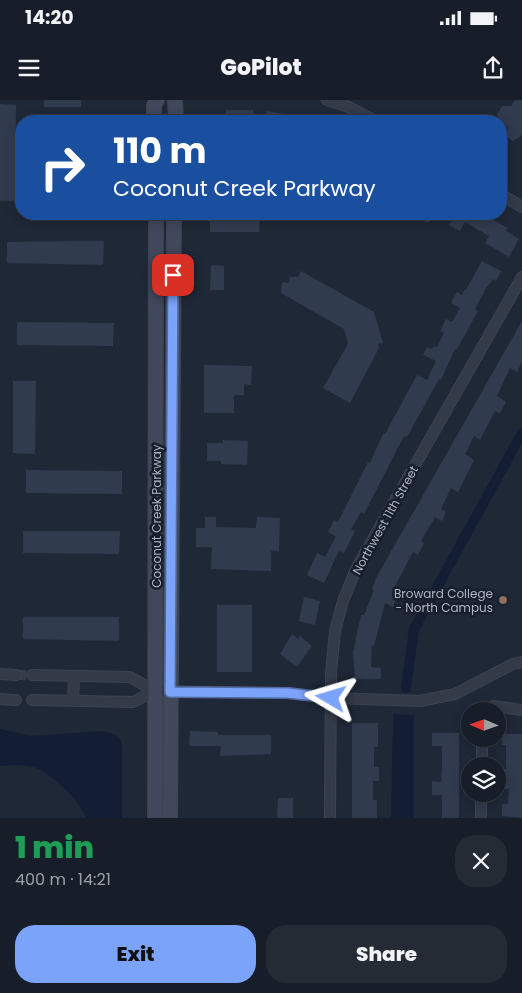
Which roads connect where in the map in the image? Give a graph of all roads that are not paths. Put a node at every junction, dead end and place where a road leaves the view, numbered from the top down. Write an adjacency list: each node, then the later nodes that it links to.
1 (156, 100): 6 (main road)
2 (175, 100): 7 (main road)
3 (327, 100): 5 (street)
4 (341, 100): 5 (street)
5 (349, 107): 8 (street)
6 (154, 115)
7 (176, 115)
8 (364, 115)
9 (507, 198): 10 (street)
10 (522, 207)
11 (156, 220): 14 (main road, Coconut Creek Parkway)
12 (174, 220): 15 (main road, Coconut Creek Parkway)
13 (522, 277): 23 (street, Northwest 11th Street)
14 (157, 294): 15 (main road); 21 (main road, Coconut Creek Parkway)
15 (172, 422): 22 (main road, Coconut Creek Parkway)
16 (522, 662): 23 (street)
17 (0, 674): 18 (street)
18 (16, 675)
19 (32, 675): 20 (street)
20 (74, 676): 21 (street); 27 (street)
21 (156, 691): 22 (street); 27 (street); 31 (main road, Coconut Creek Parkway)
22 (170, 692): 23 (street); 32 (main road, Coconut Creek Parkway)
23 (331, 698): 33 (street, Northwest 11th Street)
24 (0, 699): 25 (street)
25 (16, 700)
26 (32, 700): 27 (street)
27 (73, 701)
28 (506, 708): 29 (street)
29 (522, 710)
30 (482, 802): 34 (street)
31 (155, 818)
32 (170, 818)
33 (330, 818)
34 (481, 818)

